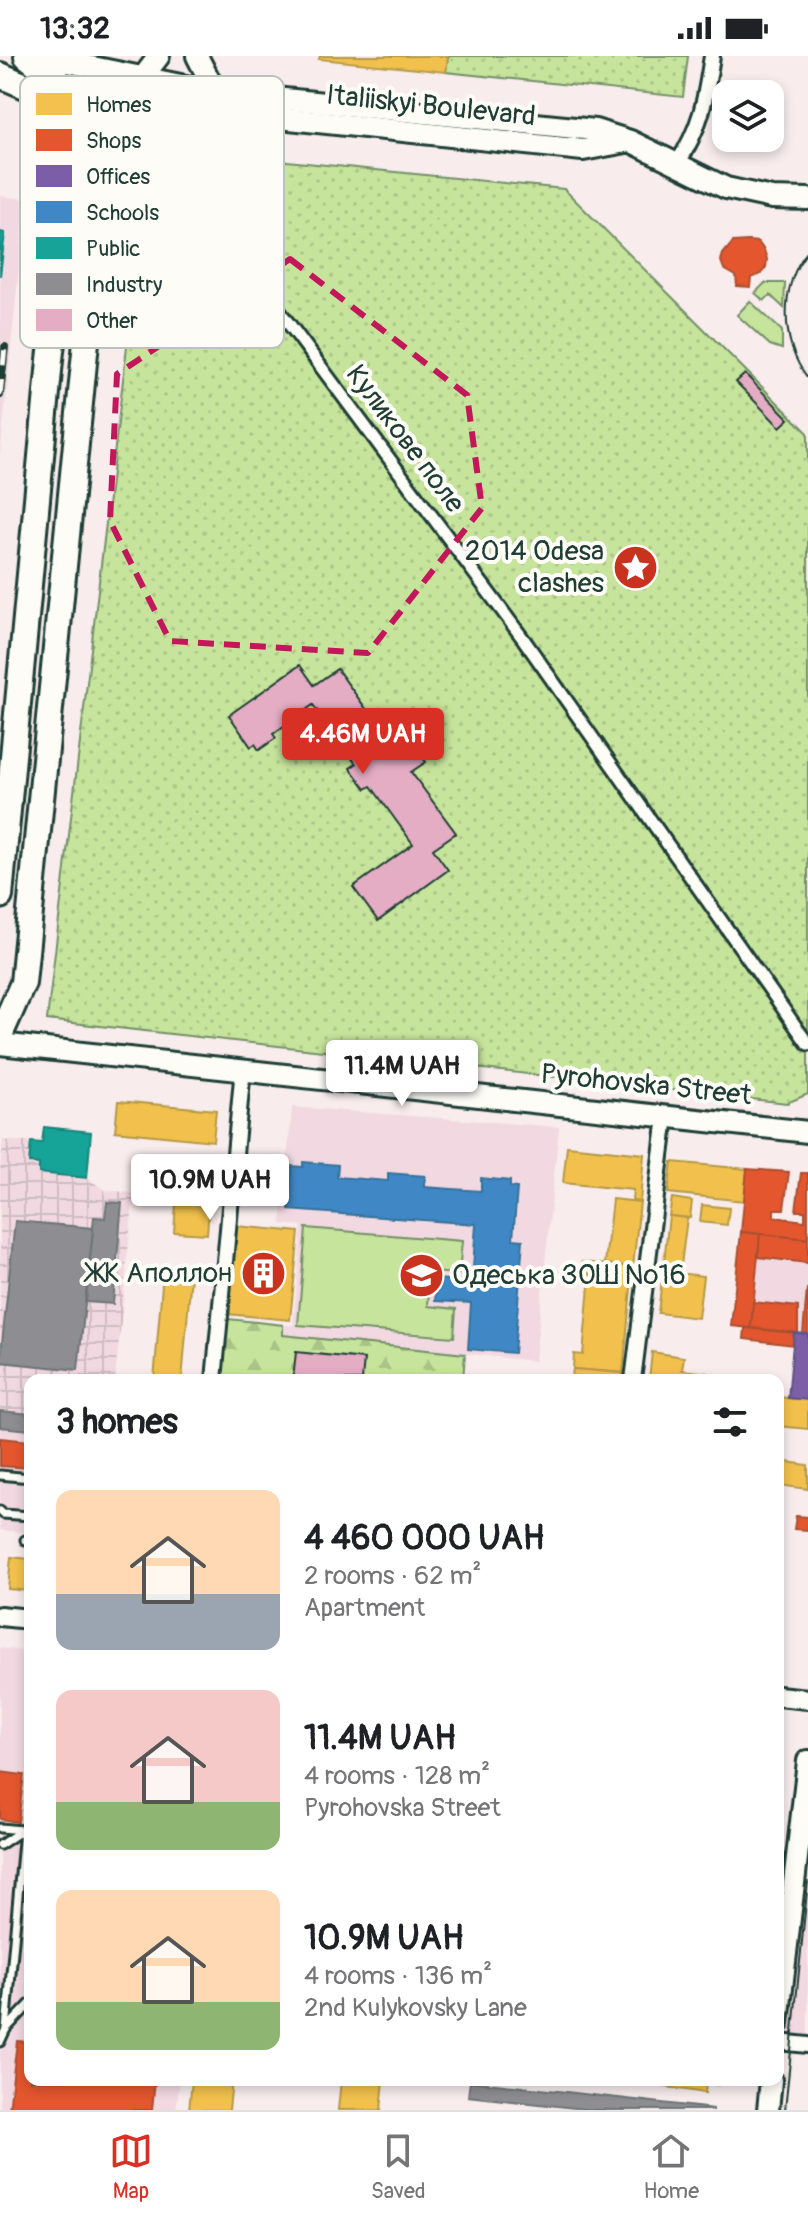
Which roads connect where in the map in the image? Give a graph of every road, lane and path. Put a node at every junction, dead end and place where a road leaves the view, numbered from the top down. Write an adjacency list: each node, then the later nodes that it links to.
1 (27, 56): 7 (main road)
2 (38, 56): 8 (main road, Italiiskyi Boulevard)
3 (159, 56): 8 (main road)
4 (197, 56): 9 (main road)
5 (712, 56): 14 (street)
6 (0, 75): 10 (main road)
7 (52, 76)
8 (143, 76)
9 (207, 76)
10 (20, 84)
11 (284, 99): 13 (main road, Italiiskyi Boulevard)
12 (284, 119): 13 (main road, Italiiskyi Boulevard)
13 (630, 141): 14 (main road, Italiiskyi Boulevard)
14 (677, 164): 15 (main road, Italiiskyi Boulevard)
15 (808, 199)
16 (284, 321): 22 (street, Куликове поле)
17 (51, 348): 19 (main road)
18 (85, 348): 20 (main road)
19 (0, 896)
20 (0, 1035)
21 (0, 1044): 23 (main road, Pyrohovska Street)
22 (808, 1044)
23 (243, 1068): 24 (main road, Pyrohovska Street); 26 (street)
24 (666, 1116): 25 (main road, Pyrohovska Street); 27 (street)
25 (808, 1132)
26 (215, 1374)
27 (634, 1374)
28 (0, 1475): 29 (lane)
29 (24, 1477)
30 (0, 1511): 31 (lane)
31 (24, 1516)
32 (0, 1616): 33 (street)
33 (24, 1618)
34 (784, 1697): 35 (street)
35 (808, 1699)
36 (808, 1761): 42 (main road)
37 (24, 1827): 38 (lane)
38 (0, 1828)
39 (24, 1829): 40 (lane)
40 (0, 1845)
41 (24, 1856): 44 (lane)
42 (784, 1971)
43 (24, 2010): 44 (lane)
44 (6, 2029): 45 (lane)
45 (0, 2042)
46 (784, 2043): 47 (street)
47 (808, 2045)
48 (770, 2086): 49 (main road)
49 (768, 2110)

